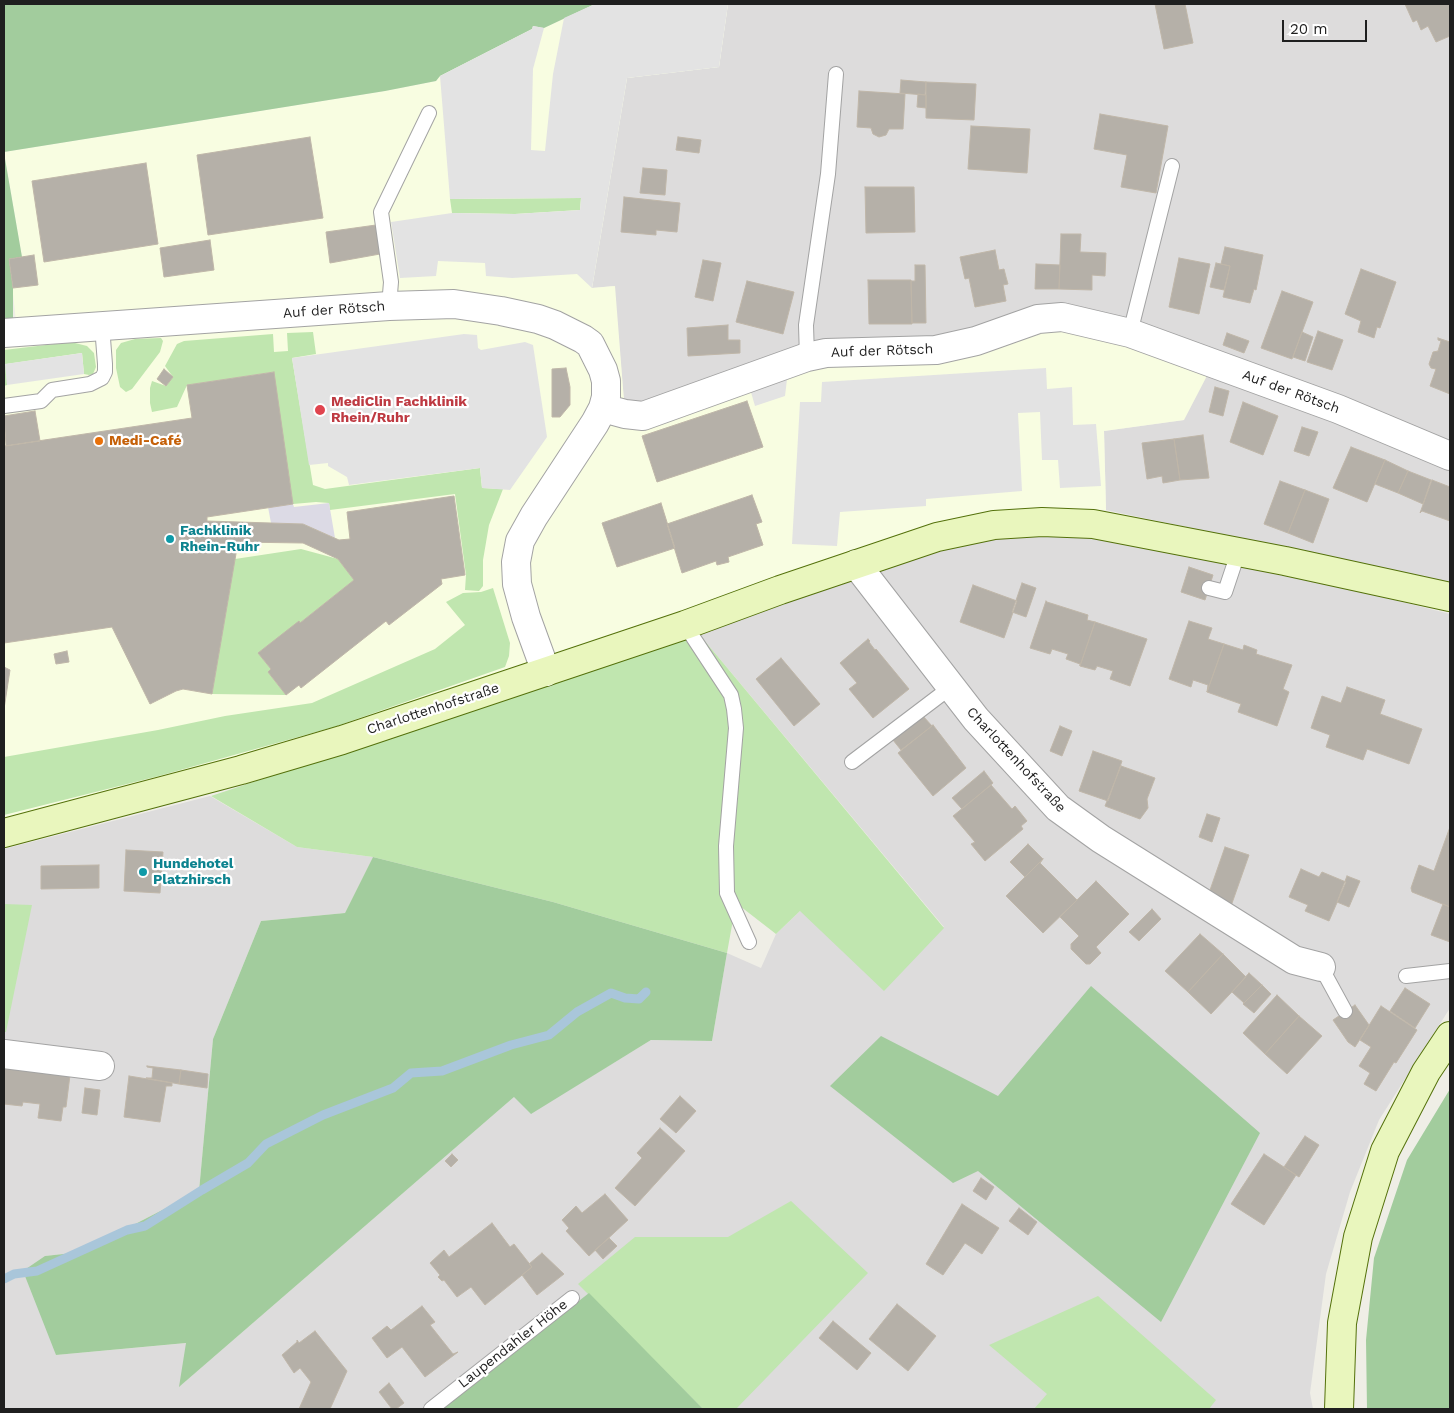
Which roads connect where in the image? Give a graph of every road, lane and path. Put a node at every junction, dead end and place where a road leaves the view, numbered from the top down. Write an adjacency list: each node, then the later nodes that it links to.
1 (836, 74): 8 (lane)
2 (429, 113): 4 (lane)
3 (1172, 166): 7 (lane)
4 (389, 306): 5 (street, Auf der Rötsch); 10 (street, Auf der Rötsch)
5 (102, 326): 6 (street, Auf der Rötsch); 9 (lane)
6 (4, 333)
7 (1130, 333): 8 (street, Auf der Rötsch); 11 (street, Auf der Rötsch)
8 (807, 357): 10 (street, Auf der Rötsch)
9 (4, 406)
10 (603, 408): 17 (street, Auf der Rötsch)
11 (1450, 456)
12 (1238, 552): 13 (main road, Charlottenhofstraße); 14 (lane); 15 (main road, Charlottenhofstraße)
13 (856, 564): 16 (main road, Charlottenhofstraße); 18 (street, Charlottenhofstraße)
14 (1209, 588)
15 (1450, 597)
16 (685, 625): 17 (main road, Charlottenhofstraße); 21 (lane)
17 (546, 672): 20 (main road, Charlottenhofstraße)
18 (951, 687): 19 (lane); 22 (street, Charlottenhofstraße)
19 (852, 762)
20 (4, 833)
21 (749, 942)
22 (1321, 967): 25 (lane)
23 (1450, 971): 24 (lane)
24 (1406, 976)
25 (1345, 1011)
26 (1450, 1036): 31 (main road)
27 (4, 1054): 28 (street)
28 (100, 1066)
29 (572, 1298): 30 (lane, Laupendahler Höhe)
30 (430, 1409)
31 (1338, 1409)

